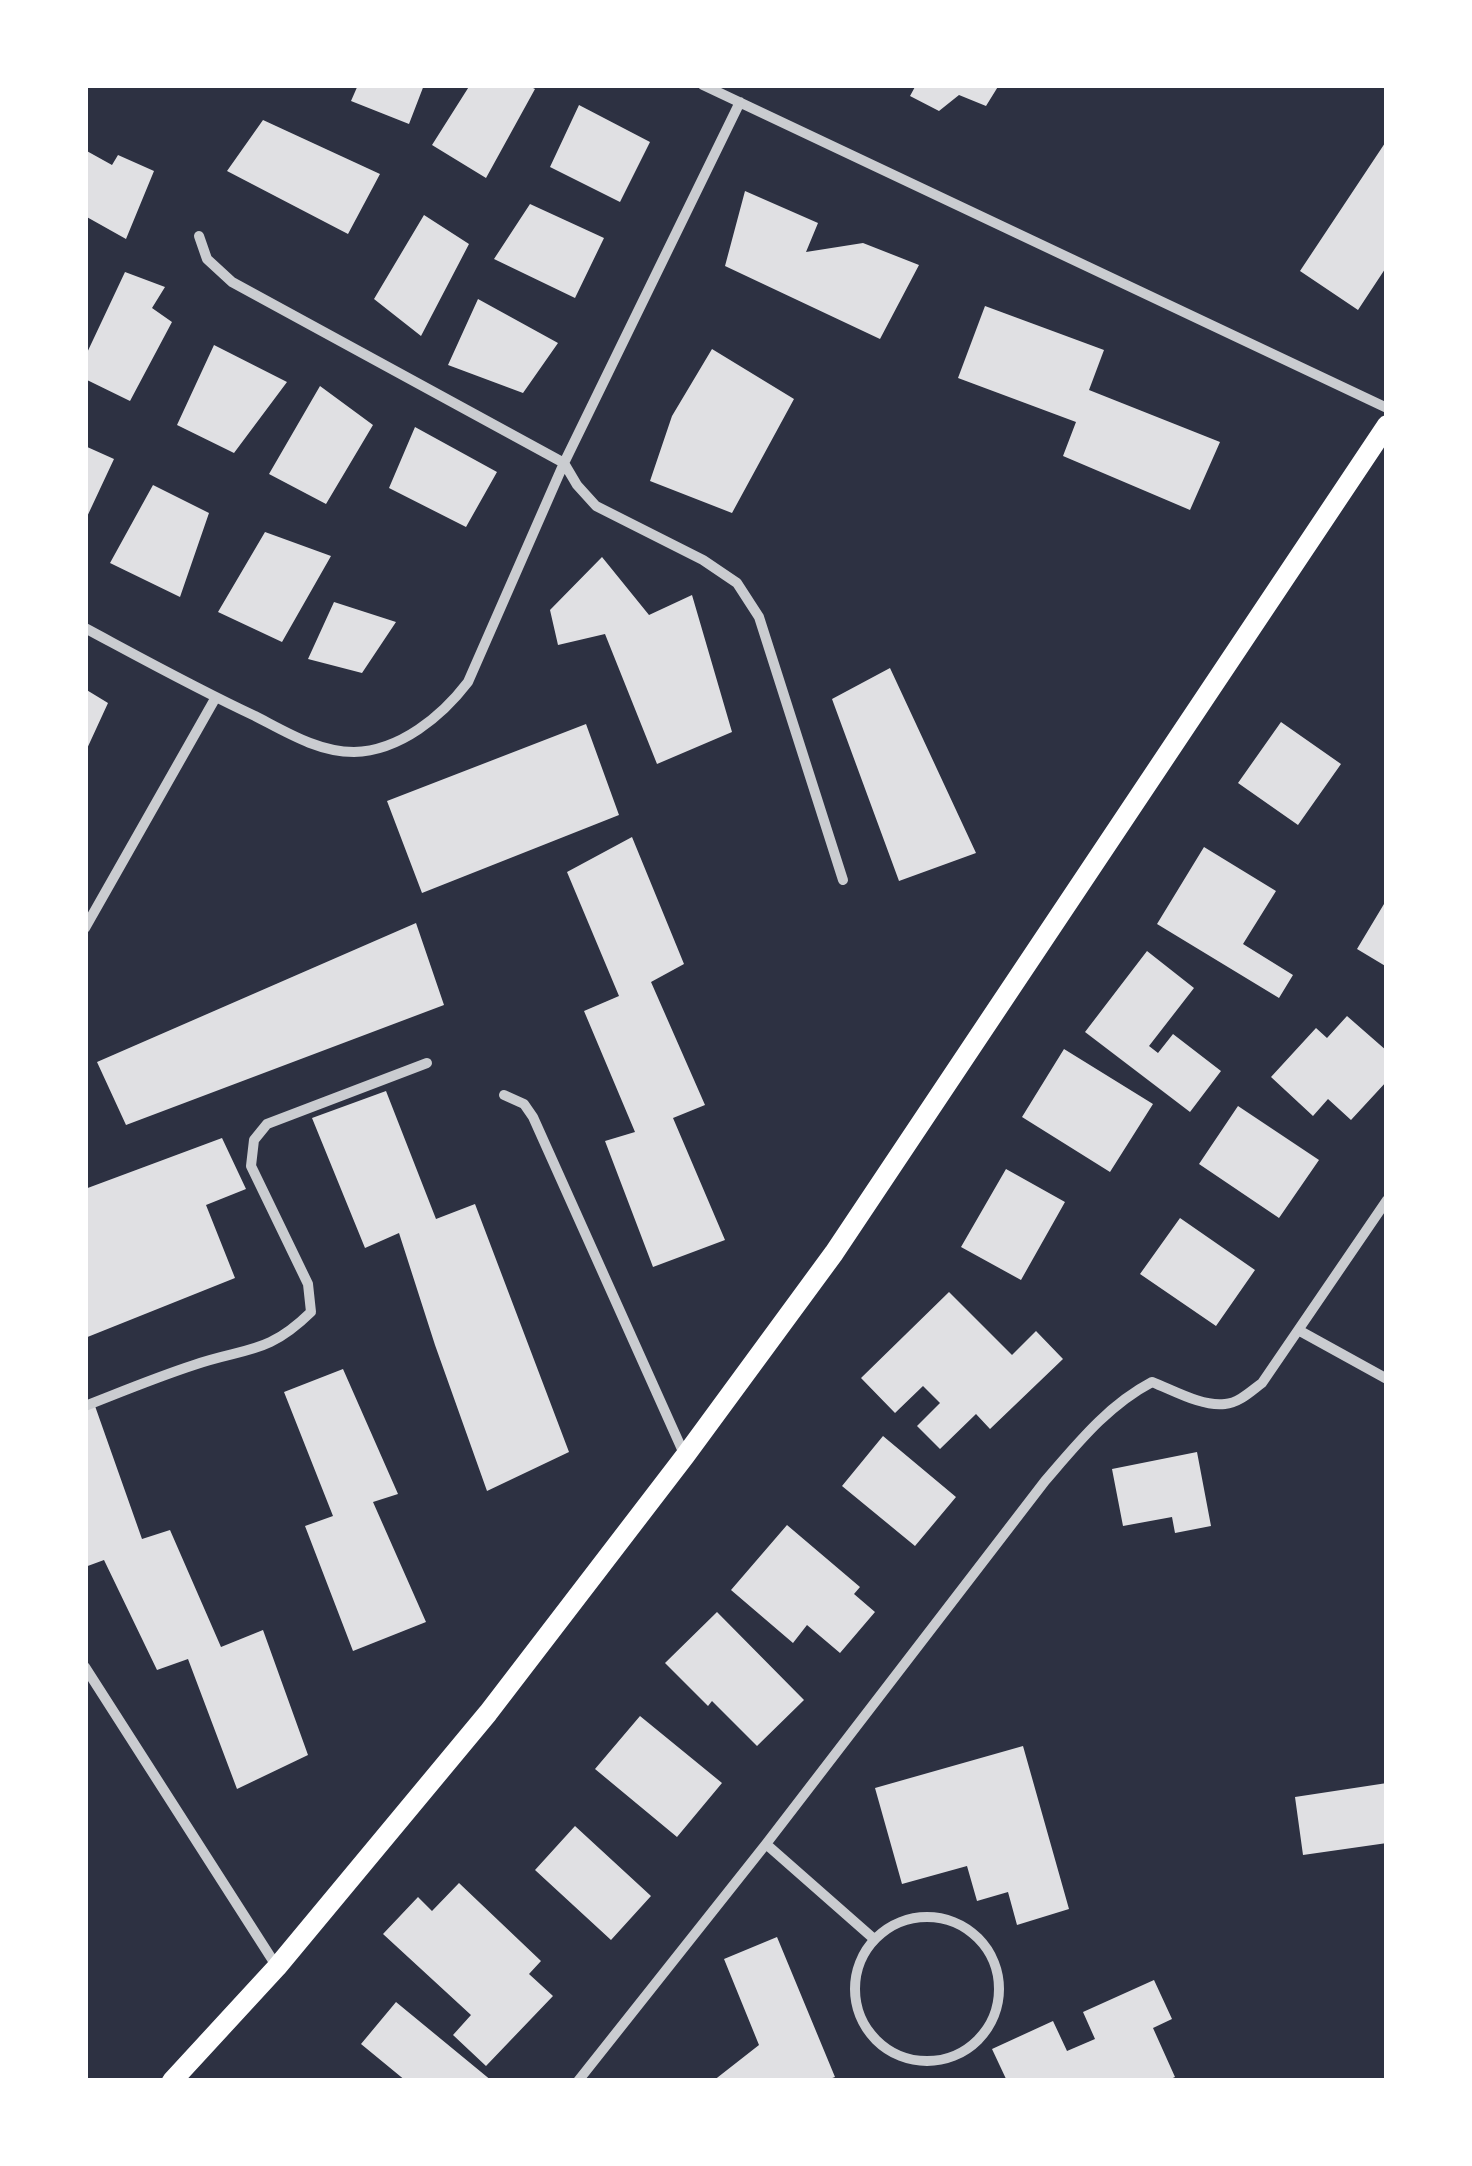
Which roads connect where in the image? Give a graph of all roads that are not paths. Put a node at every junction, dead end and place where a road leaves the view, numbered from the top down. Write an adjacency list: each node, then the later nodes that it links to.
1 (704, 85): 2 (street)
2 (740, 102): 4 (street); 6 (street)
3 (199, 236): 6 (street)
4 (1387, 408)
5 (1387, 425): 17 (main road)
6 (564, 463): 8 (street); 9 (street)
7 (85, 628): 8 (street)
8 (216, 698): 10 (street)
9 (843, 880)
10 (85, 928)
11 (426, 1062): 16 (street)
12 (504, 1095): 17 (street)
13 (1387, 1200): 14 (street)
14 (1300, 1330): 15 (street); 19 (street)
15 (1387, 1379)
16 (85, 1406)
17 (686, 1456): 21 (main road)
18 (85, 1667): 21 (street)
19 (766, 1844): 20 (street); 23 (street)
20 (874, 1940): 20 (street)
21 (277, 1967): 22 (main road)
22 (172, 2081)
23 (578, 2081)

